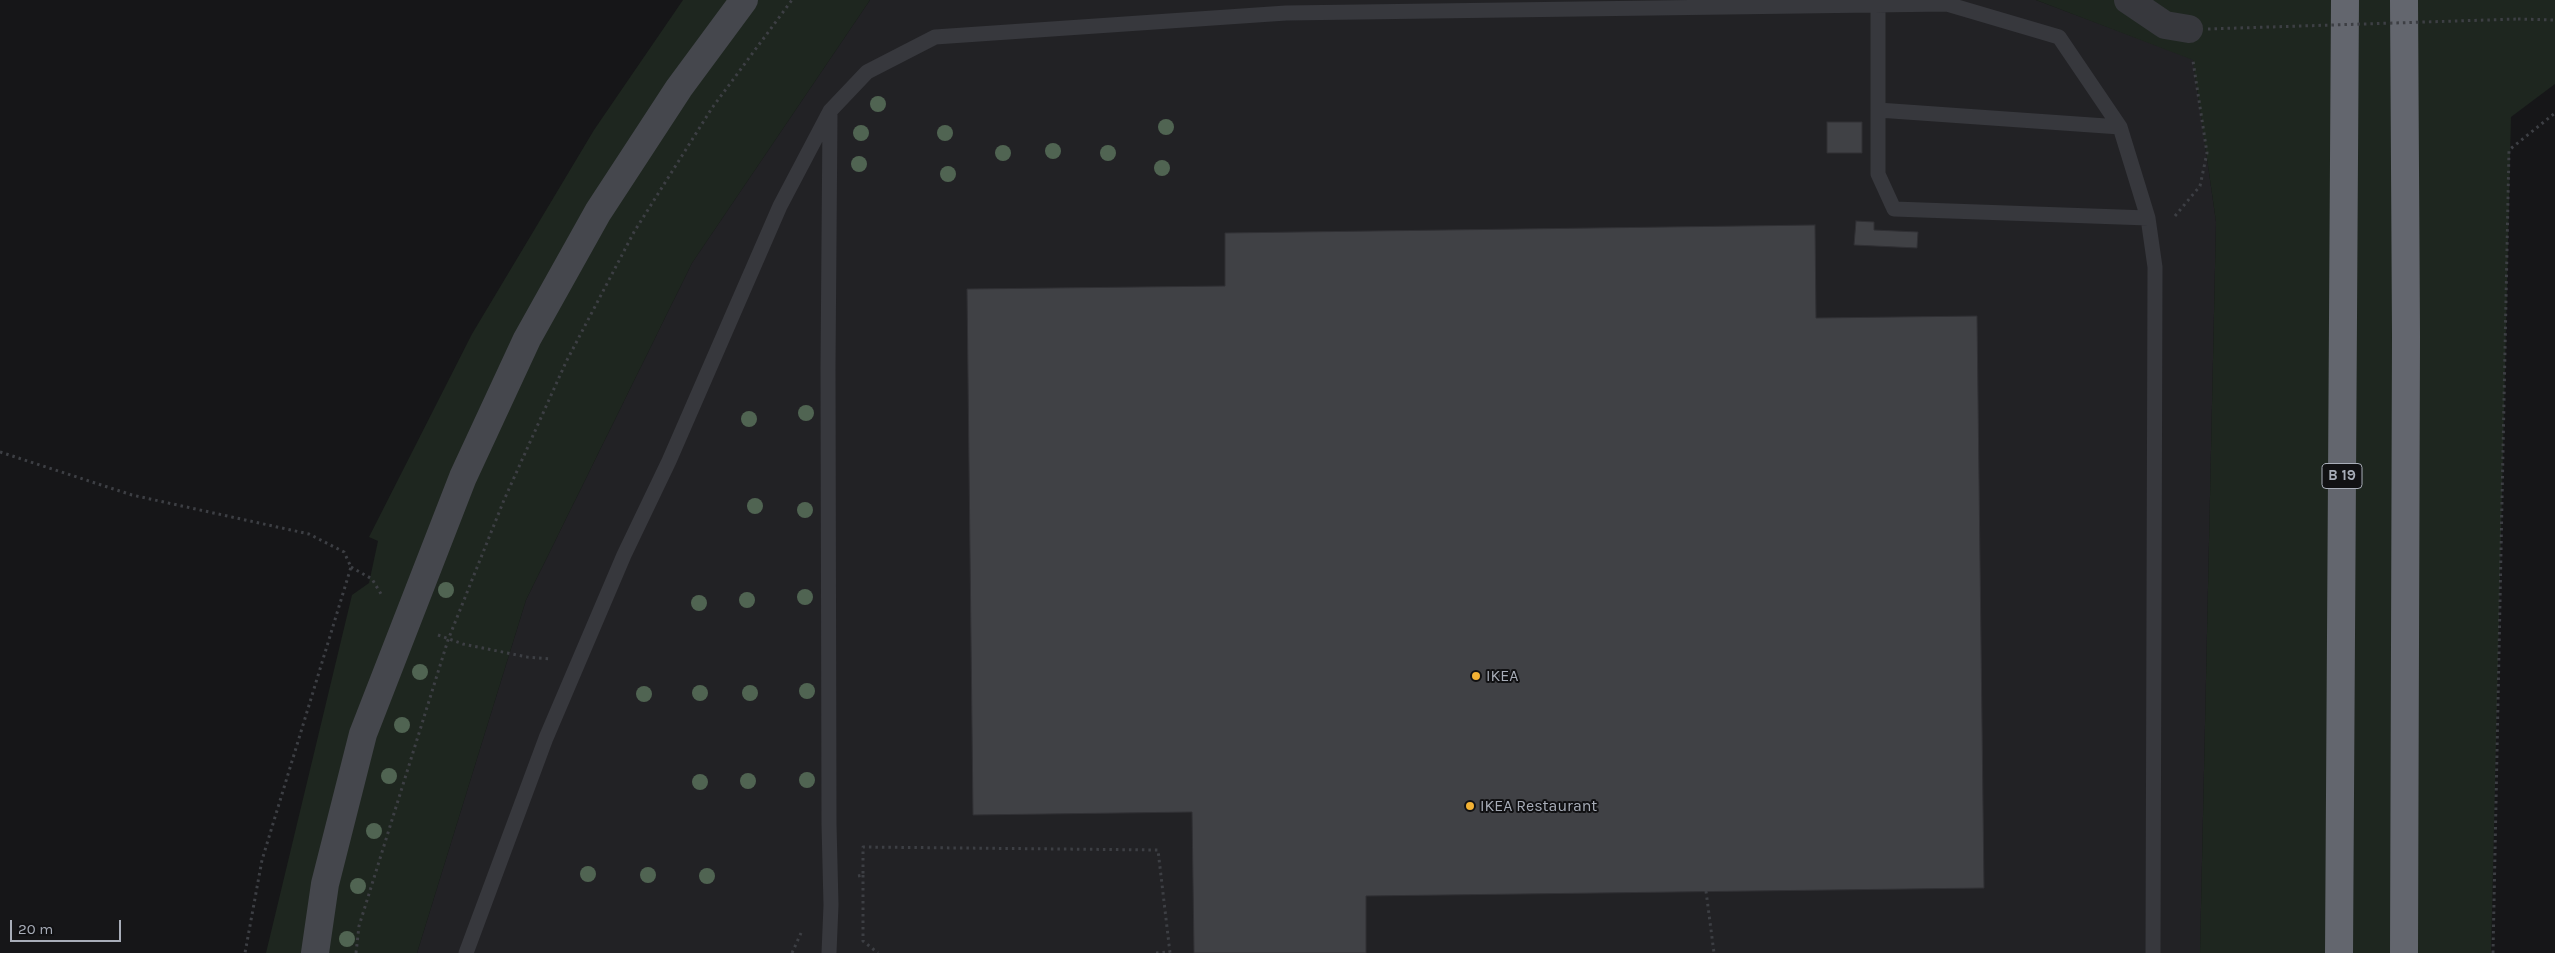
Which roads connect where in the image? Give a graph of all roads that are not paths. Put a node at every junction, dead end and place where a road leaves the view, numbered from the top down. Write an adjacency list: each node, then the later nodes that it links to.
1 (744, 0): 11 (street)
2 (2128, 0): 6 (street)
3 (2345, 0): 15 (highway, B 19)
4 (2404, 0): 16 (highway)
5 (1878, 6): 7 (lane); 8 (lane); 9 (lane)
6 (2199, 29)
7 (1878, 110): 9 (lane); 10 (lane)
8 (830, 111): 12 (lane); 13 (lane)
9 (2120, 127): 10 (lane)
10 (2148, 218): 14 (lane)
11 (315, 953)
12 (466, 953)
13 (829, 953)
14 (2153, 953)
15 (2340, 953)
16 (2404, 953)

